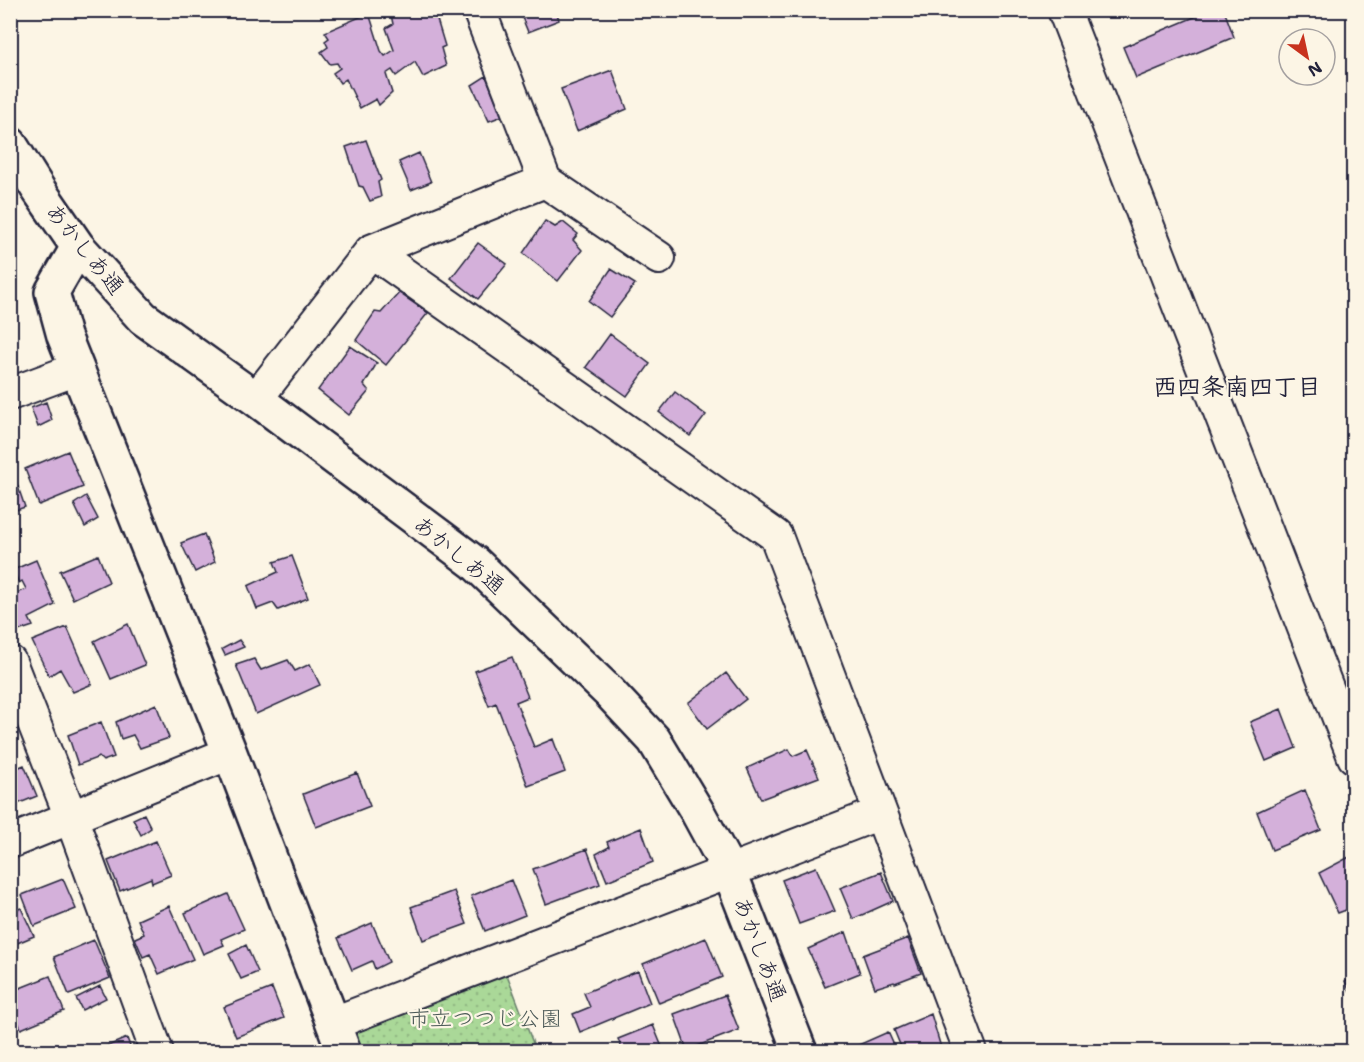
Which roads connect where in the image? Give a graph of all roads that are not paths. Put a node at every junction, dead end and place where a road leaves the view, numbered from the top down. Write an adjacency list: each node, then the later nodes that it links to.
1 (479, 10): 4 (street)
2 (1064, 10): 13 (street)
3 (10, 144): 5 (street, あかしあ通)
4 (545, 182): 6 (street); 7 (street)
5 (78, 247): 8 (street); 10 (street, あかしあ通)
6 (371, 251): 10 (street); 14 (street)
7 (658, 258)
8 (76, 369): 9 (street); 12 (street)
9 (10, 394)
10 (256, 399): 17 (street, あかしあ通)
11 (10, 662): 15 (street)
12 (230, 753): 15 (street); 18 (street)
13 (1353, 757)
14 (880, 813): 17 (street); 21 (street)
15 (71, 817): 16 (street); 19 (street)
16 (10, 842)
17 (729, 870): 18 (street); 20 (street, あかしあ通)
18 (339, 1037)
19 (157, 1052)
20 (800, 1052)
21 (971, 1052)

